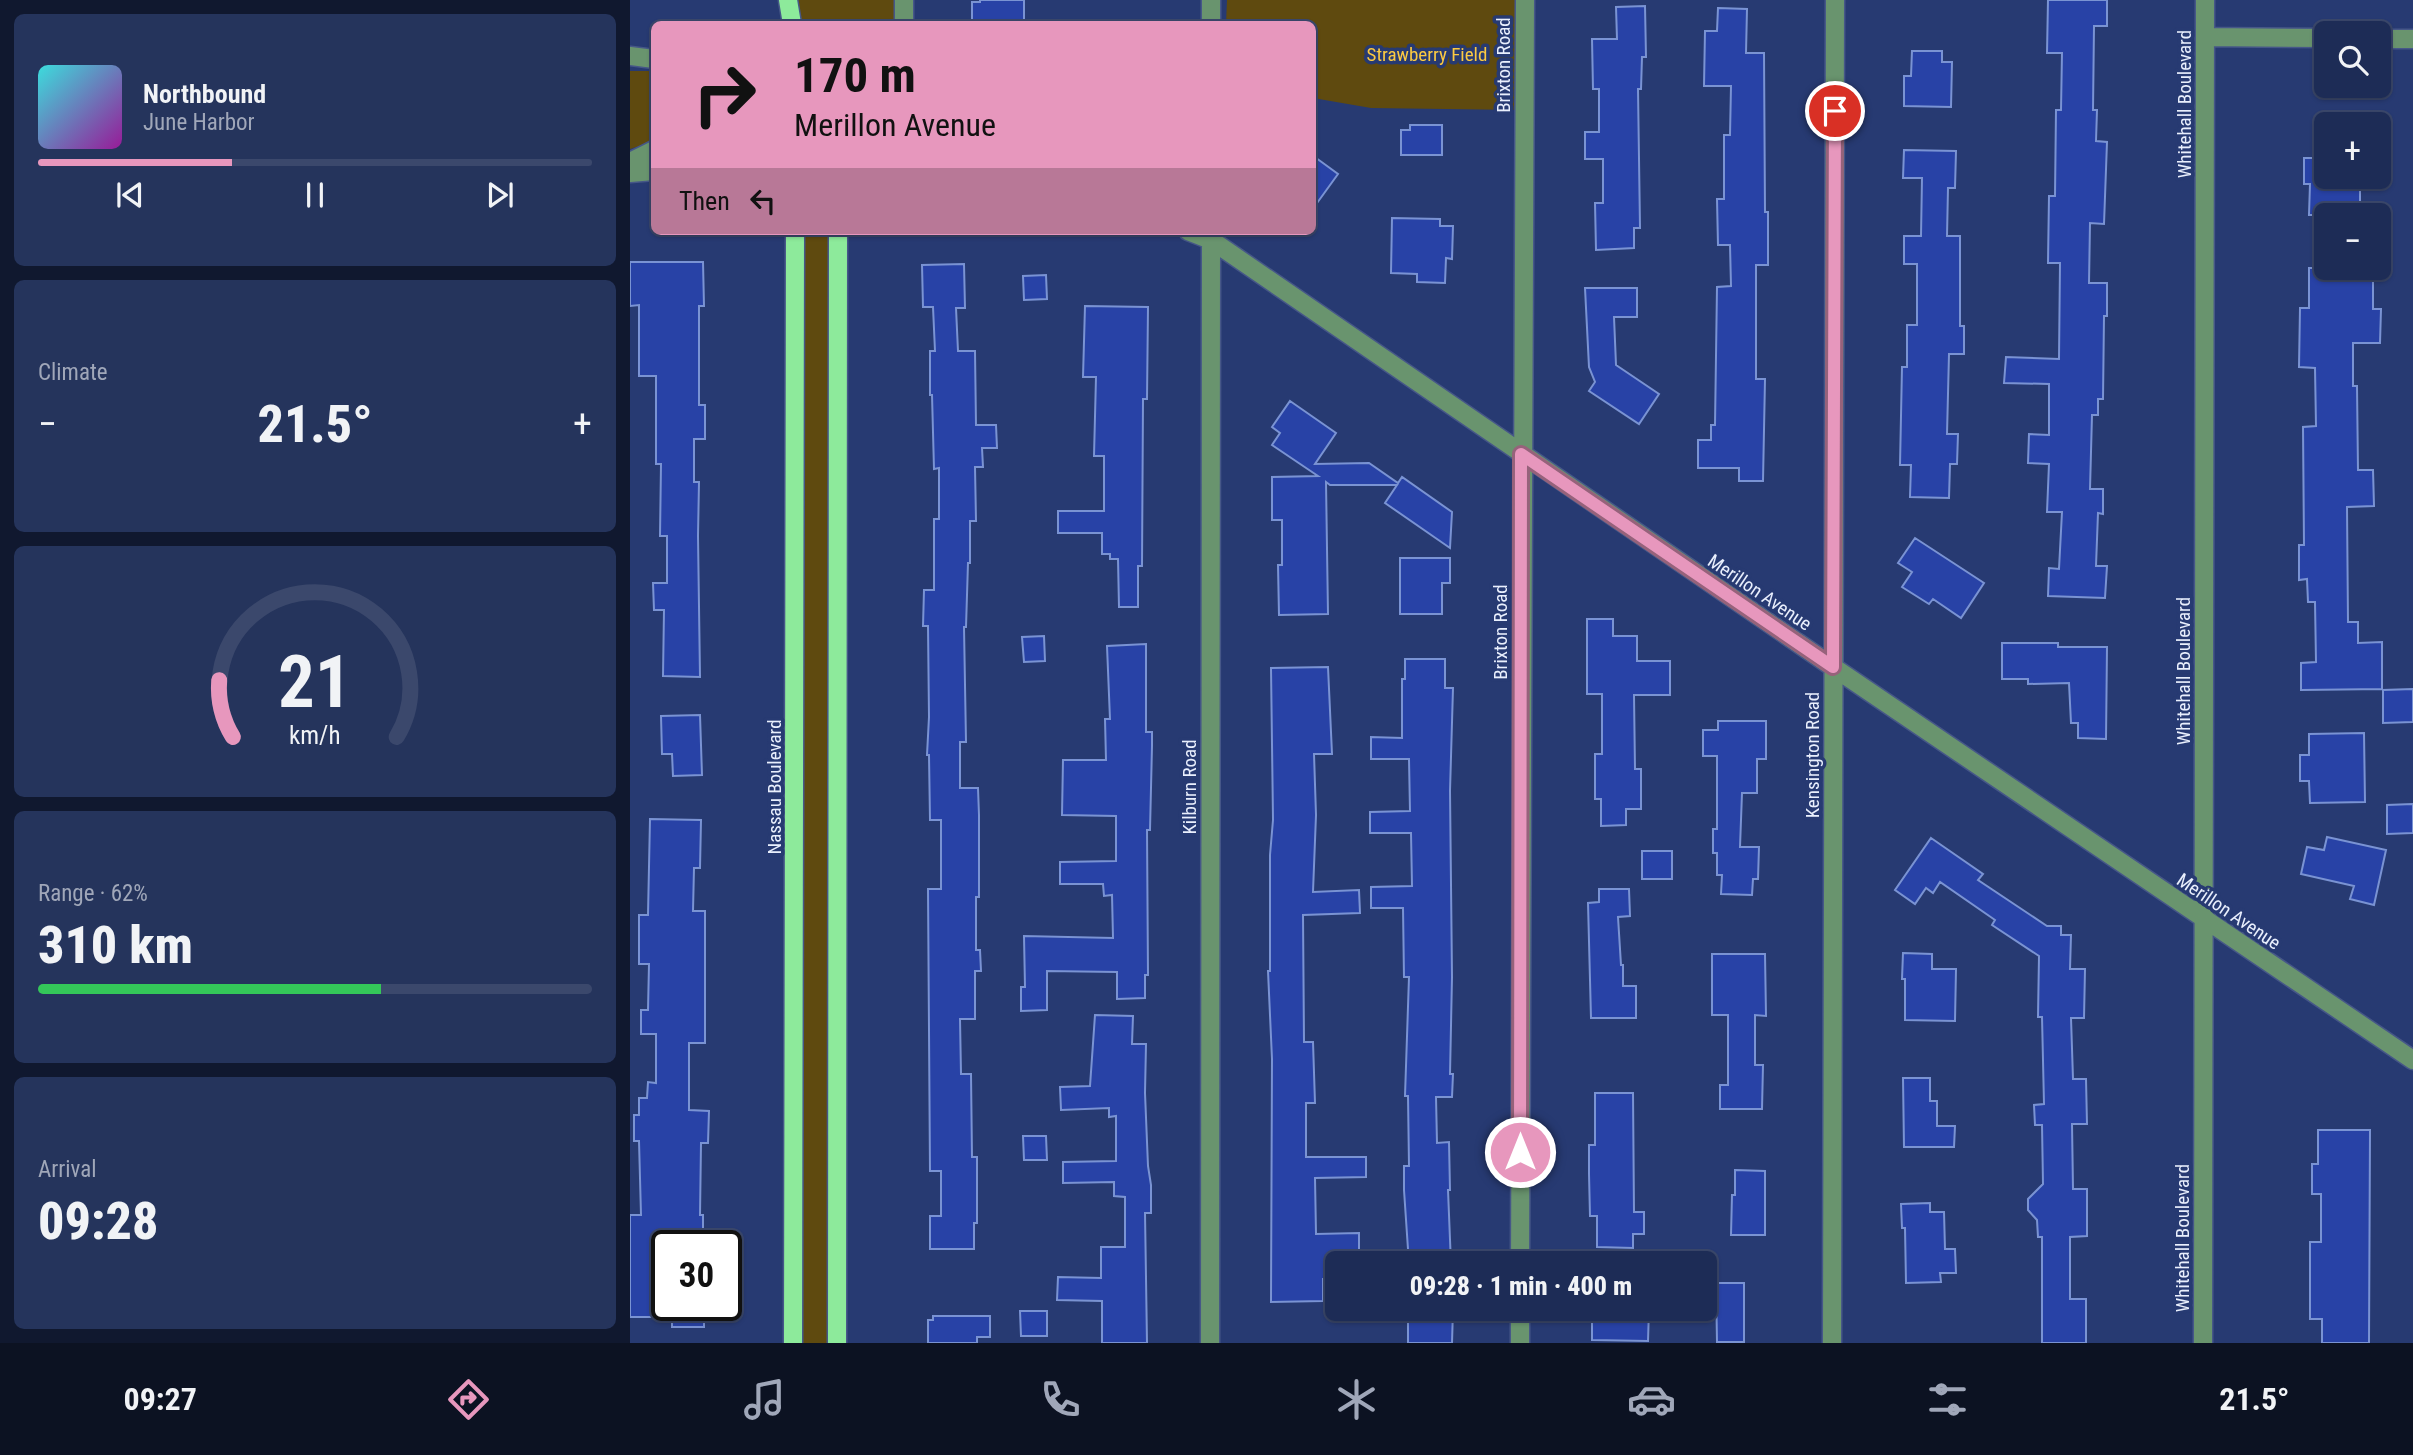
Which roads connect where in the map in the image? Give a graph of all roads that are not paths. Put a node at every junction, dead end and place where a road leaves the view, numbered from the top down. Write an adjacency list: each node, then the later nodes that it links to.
1 (788, 0): 7 (main road)
2 (904, 0): 8 (street)
3 (1212, 0): 9 (street)
4 (1524, 0): 23 (street, Brixton Road)
5 (1835, 0): 24 (street, Kensington Road)
6 (2205, 0): 10 (street, Whitehall Boulevard)
7 (792, 21)
8 (904, 21)
9 (1211, 21)
10 (2205, 37): 11 (street); 25 (street, Whitehall Boulevard)
11 (2314, 38)
12 (2391, 39): 13 (street)
13 (2413, 39)
14 (630, 56): 15 (street)
15 (651, 58)
16 (651, 152): 17 (street)
17 (630, 162)
18 (651, 171): 19 (street)
19 (630, 173)
20 (795, 235): 29 (main road, Nassau Boulevard)
21 (838, 235): 30 (main road)
22 (1211, 236): 23 (street, Merillon Avenue); 31 (street, Kilburn Road)
23 (1521, 454): 24 (street, Merillon Avenue); 27 (street, Brixton Road)
24 (1833, 667): 25 (street, Merillon Avenue); 33 (street, Kensington Road)
25 (2204, 919): 26 (street, Merillon Avenue); 34 (street, Whitehall Boulevard)
26 (2413, 1060)
27 (1520, 1251)
28 (1520, 1321): 32 (street)
29 (793, 1343)
30 (837, 1343)
31 (1210, 1343)
32 (1520, 1343)
33 (1832, 1343)
34 (2203, 1343)

